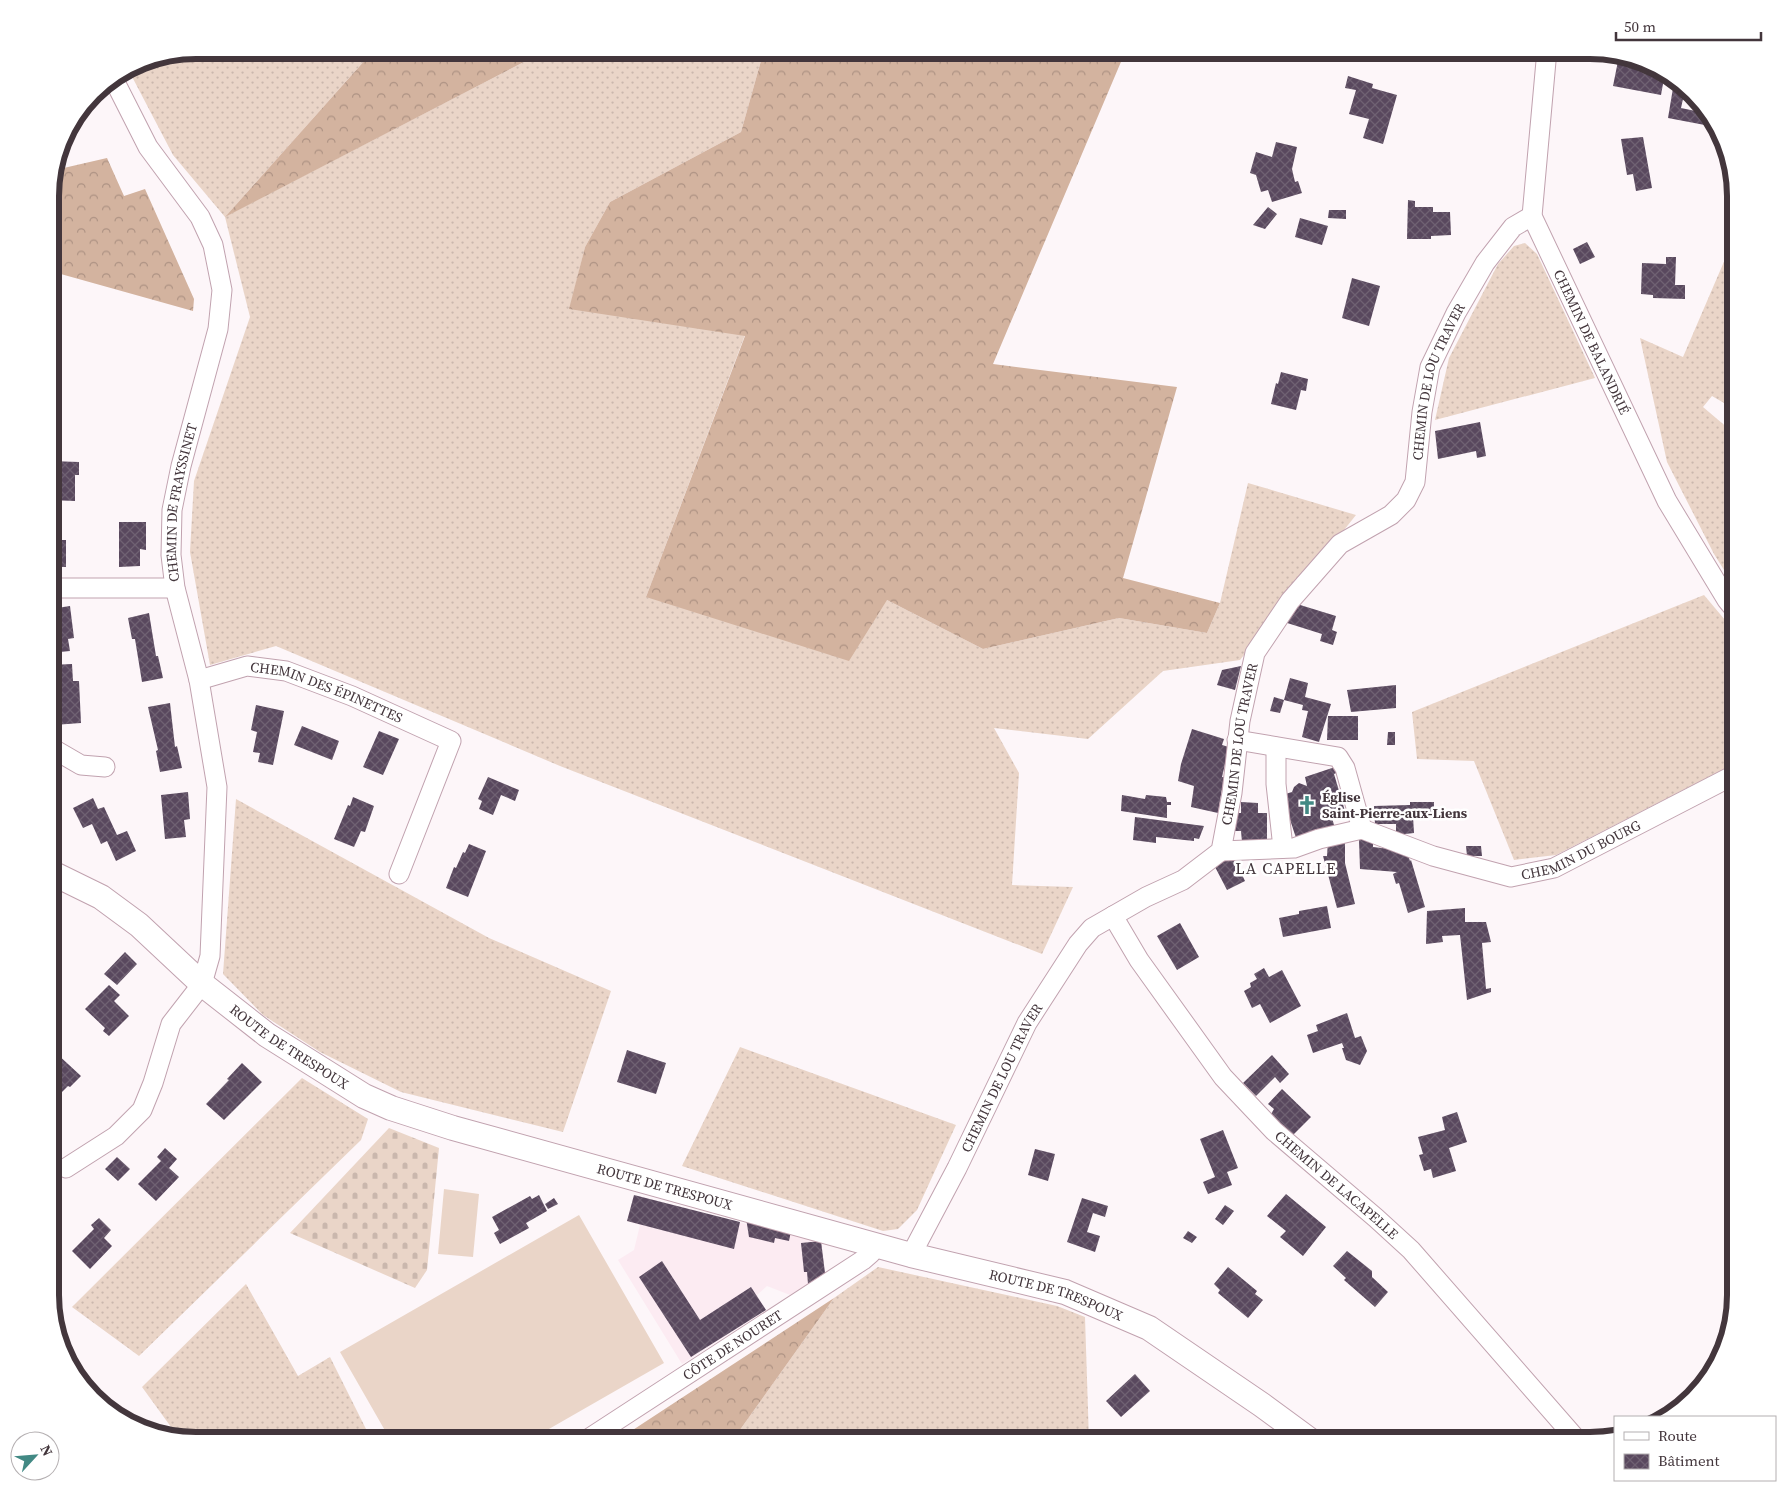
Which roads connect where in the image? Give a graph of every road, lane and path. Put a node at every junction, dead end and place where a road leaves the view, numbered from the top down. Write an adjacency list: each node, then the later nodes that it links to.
1 (1546, 59): 3 (street)
2 (116, 84): 5 (street, CHEMIN DE FRAYSSINET)
3 (1532, 216): 6 (street, CHEMIN DE BALANDRIÉ); 8 (street, CHEMIN DE LOU TRAVER)
4 (59, 588): 5 (street)
5 (175, 588): 7 (street, CHEMIN DE FRAYSSINET)
6 (1727, 601)
7 (199, 680): 16 (street, CHEMIN DES ÉPINETTES); 19 (street, CHEMIN DE FRAYSSINET)
8 (1237, 740): 9 (street); 15 (street, CHEMIN DE LOU TRAVER)
9 (1276, 747): 13 (street); 14 (street)
10 (59, 752): 11 (street)
11 (105, 767)
12 (1727, 779): 13 (street, CHEMIN DU BOURG)
13 (1362, 829): 14 (street)
14 (1283, 848): 15 (street)
15 (1221, 851): 18 (street, CHEMIN DE LOU TRAVER)
16 (399, 874)
17 (59, 876): 19 (street, ROUTE DE TRESPOUX)
18 (1113, 916): 22 (street, CHEMIN DE LOU TRAVER); 25 (street, CHEMIN DE LACAPELLE)
19 (202, 984): 20 (street); 21 (street, ROUTE DE TRESPOUX)
20 (66, 1168)
21 (875, 1245): 22 (street, ROUTE DE TRESPOUX); 23 (street, CÔTE DE NOURET)
22 (911, 1255): 24 (street, ROUTE DE TRESPOUX)
23 (599, 1432)
24 (1299, 1432)
25 (1570, 1432)

